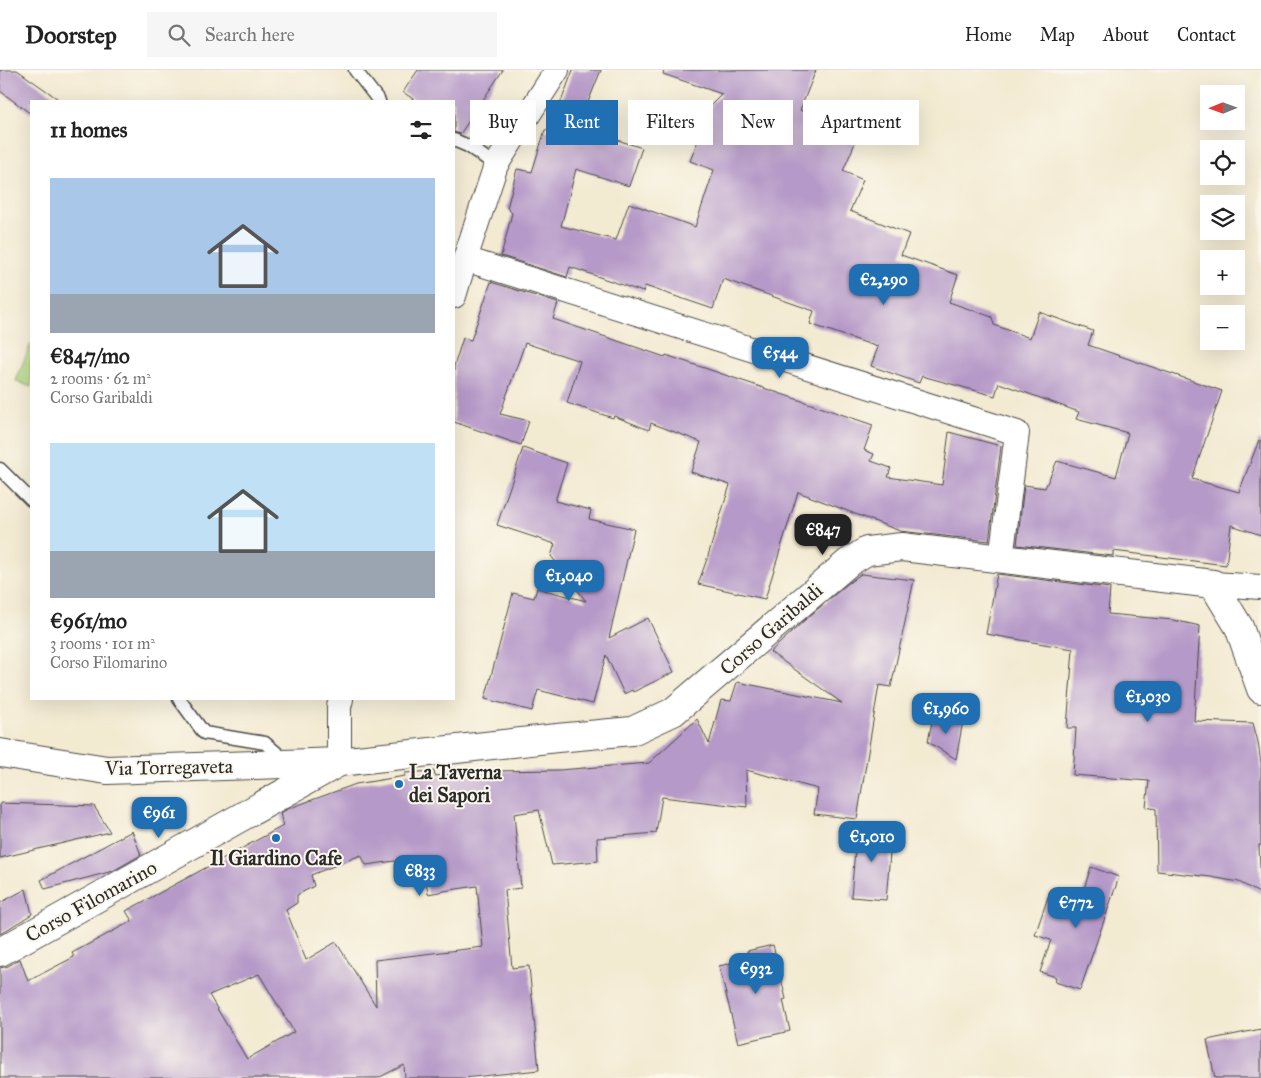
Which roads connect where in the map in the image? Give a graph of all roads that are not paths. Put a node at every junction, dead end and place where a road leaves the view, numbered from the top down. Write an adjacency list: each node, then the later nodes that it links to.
1 (355, 70): 3 (lane)
2 (557, 70): 5 (street)
3 (378, 100)
4 (455, 140): 5 (lane)
5 (496, 165): 6 (street)
6 (465, 260): 7 (street); 10 (street)
7 (455, 293)
8 (0, 469): 9 (lane)
9 (30, 499)
10 (1001, 559): 11 (street, Corso Garibaldi); 17 (street, Corso Garibaldi)
11 (1213, 584): 12 (street); 13 (street)
12 (1261, 587)
13 (1261, 689)
14 (180, 700): 18 (lane)
15 (341, 700): 17 (street)
16 (0, 753): 18 (street, Via Torregaveta)
17 (339, 762): 18 (street, Via Torregaveta); 19 (street, Corso Filomarino)
18 (289, 764)
19 (0, 952)

